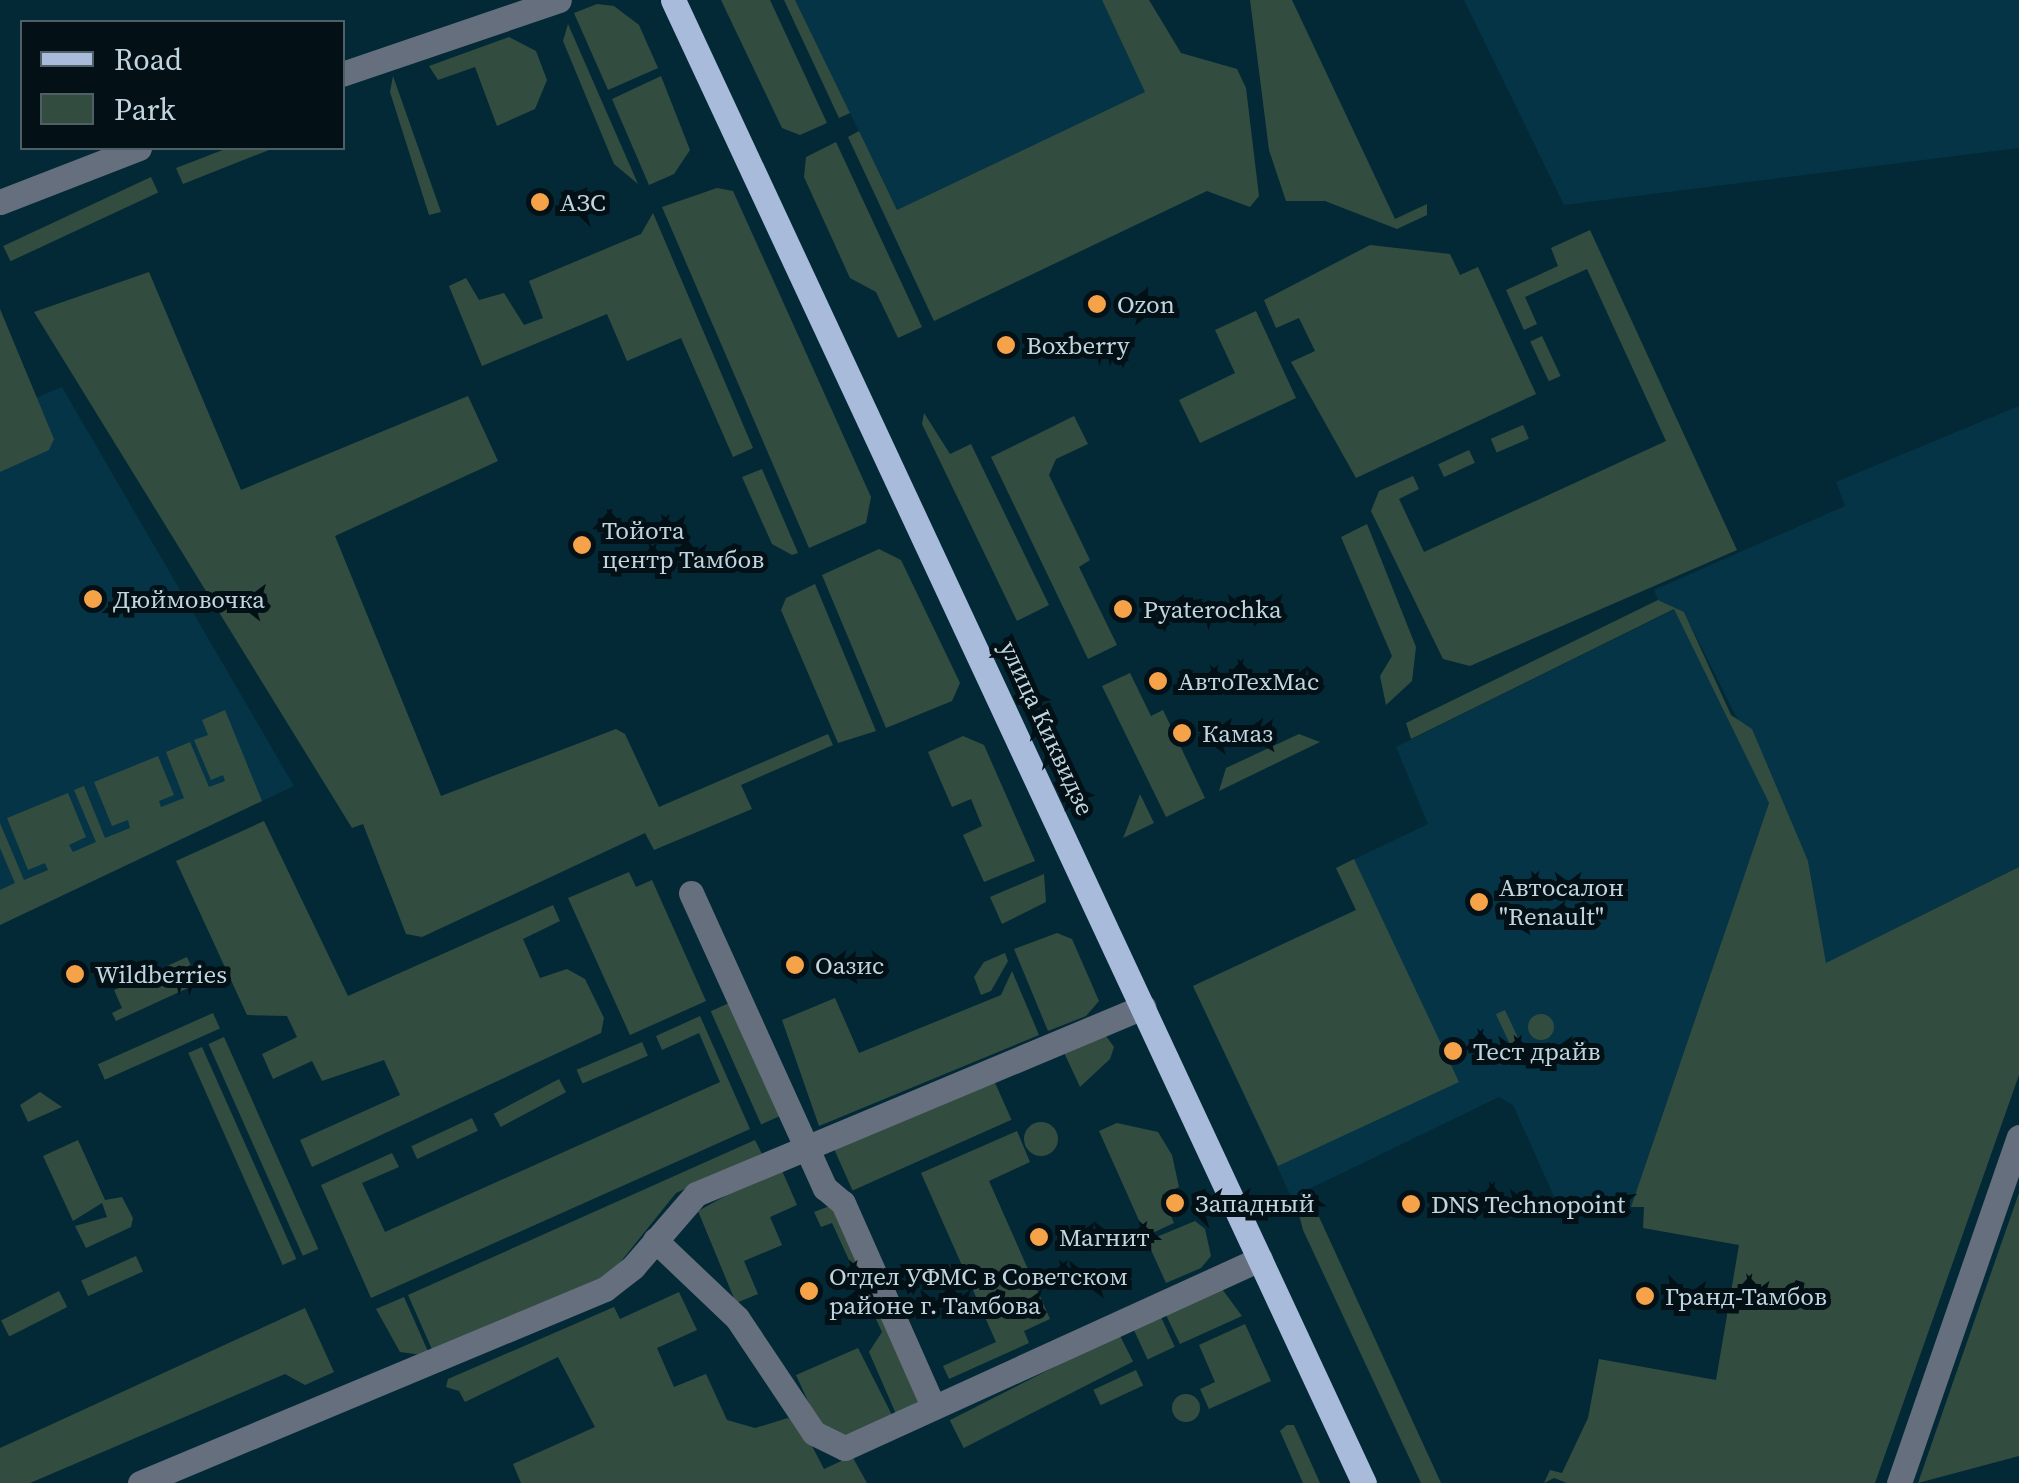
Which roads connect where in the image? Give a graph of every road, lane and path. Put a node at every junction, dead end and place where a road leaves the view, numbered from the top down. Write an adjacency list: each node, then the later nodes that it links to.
1 (558, 0): 3 (street)
2 (673, 0): 7 (main road, улица Киквидзе)
3 (345, 73)
4 (135, 150): 5 (street)
5 (0, 202)
6 (691, 893): 9 (street)
7 (1144, 1006): 9 (street); 11 (main road, улица Киквидзе)
8 (2019, 1137): 15 (street)
9 (806, 1146): 10 (street); 12 (street)
10 (655, 1240): 12 (street); 13 (street)
11 (1260, 1259): 12 (street); 14 (main road, улица Киквидзе)
12 (934, 1406)
13 (140, 1483)
14 (1364, 1483)
15 (1898, 1483)

